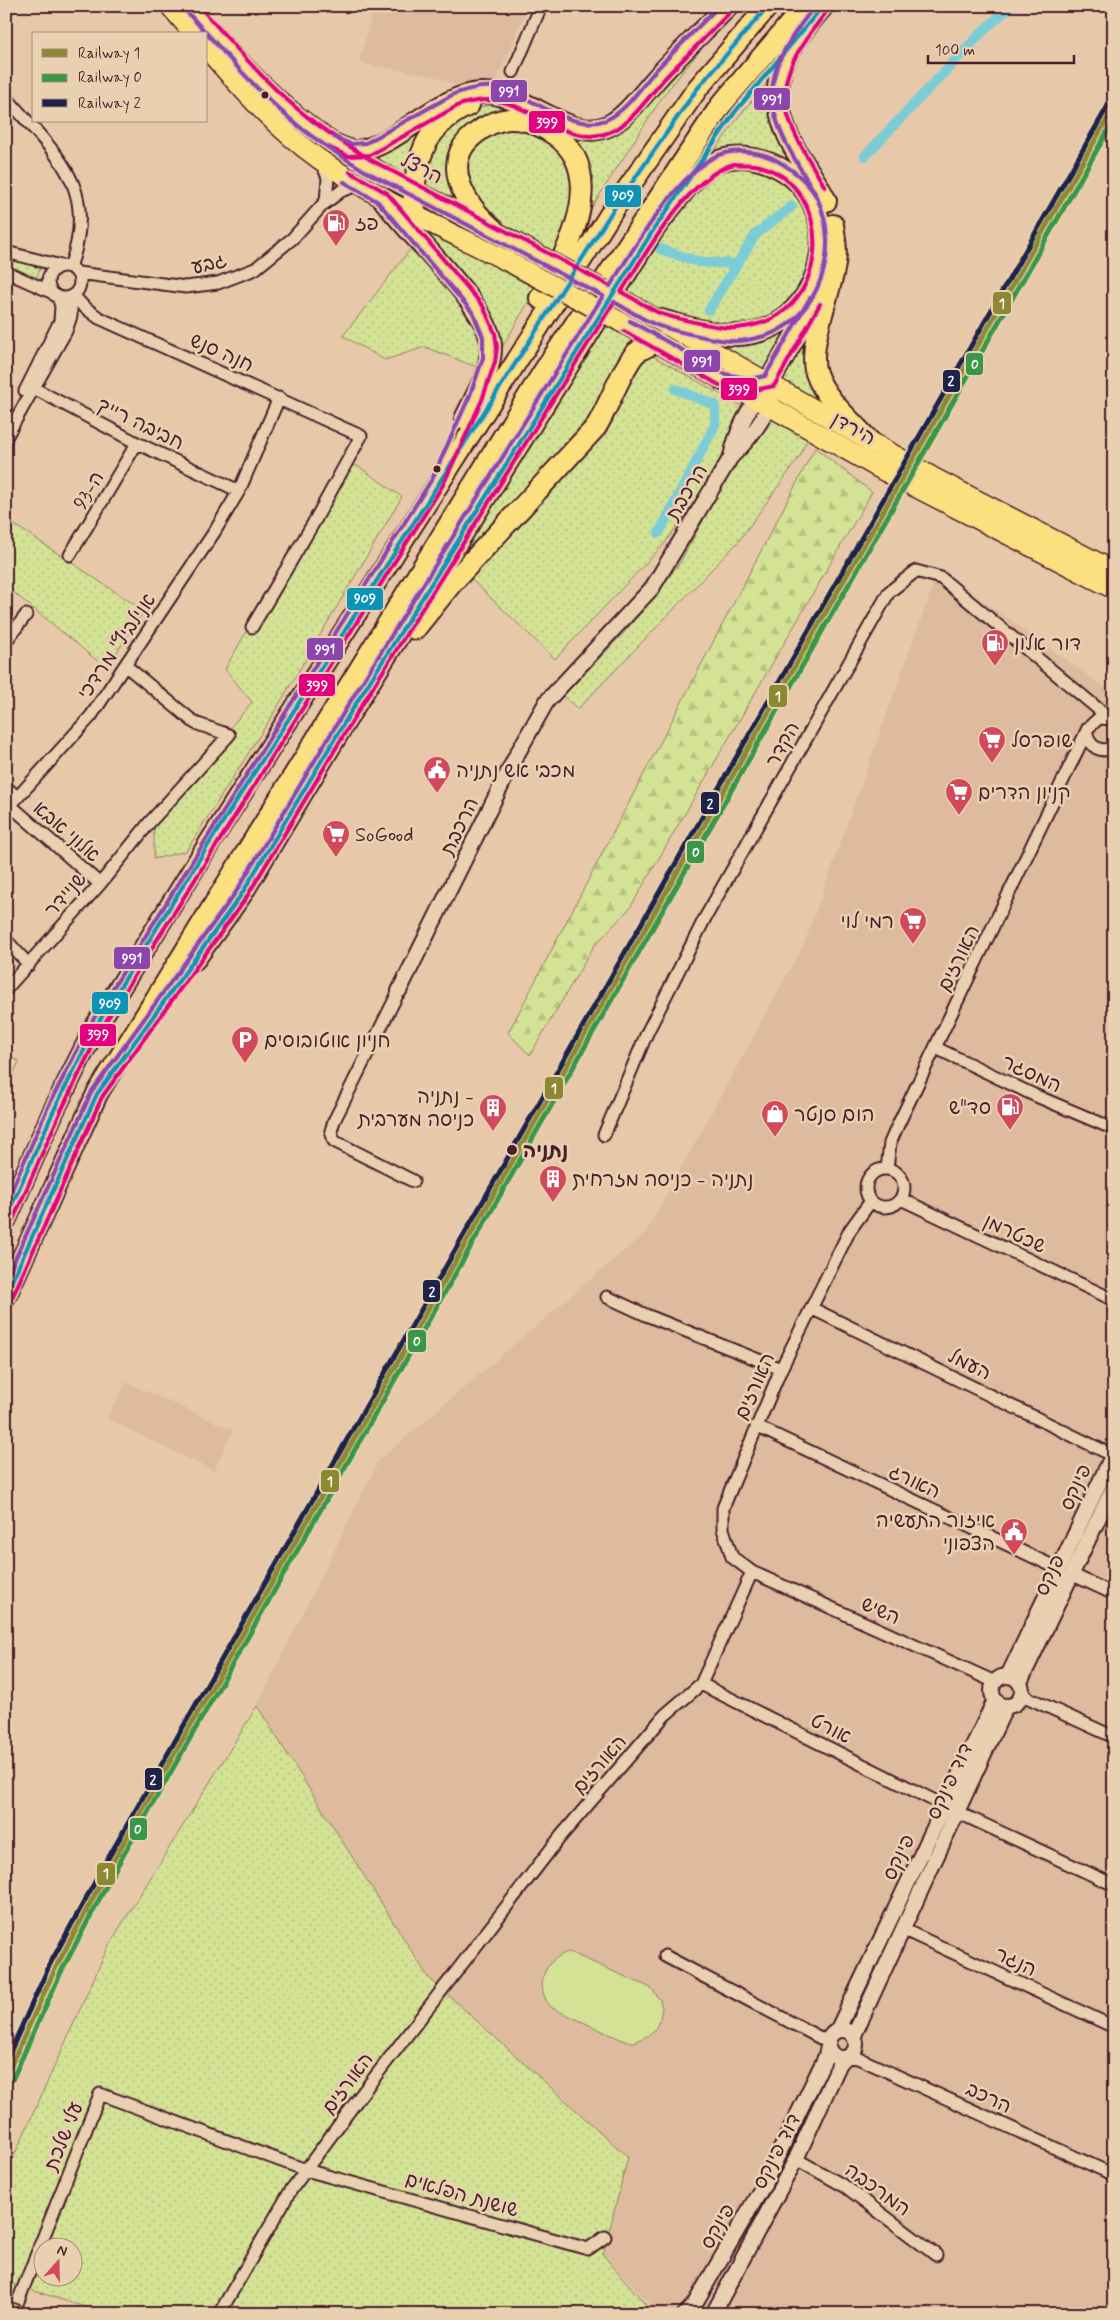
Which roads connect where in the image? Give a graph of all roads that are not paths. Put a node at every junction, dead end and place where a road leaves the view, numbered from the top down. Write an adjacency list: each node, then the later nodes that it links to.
1 (170, 6): 8 (highway)
2 (541, 6): 10 (street)
3 (728, 6): 12 (highway)
4 (768, 6): 40 (highway)
5 (805, 6): 65 (highway)
6 (823, 6): 20 (highway)
7 (193, 7): 13 (highway, הרצל)
8 (192, 32)
9 (208, 50): 14 (highway)
10 (513, 72)
11 (6, 97): 23 (street)
12 (518, 99): 13 (highway); 16 (highway)
13 (336, 145): 16 (highway, הרצל)
14 (320, 160): 15 (highway); 18 (street)
15 (361, 184): 17 (highway); 18 (street, גבע)
16 (415, 190): 19 (highway); 21 (highway, הרצל)
17 (382, 197): 19 (highway); 34 (highway)
18 (323, 205): 23 (street, גבע)
19 (416, 214): 29 (highway, bridge)
20 (833, 225): 32 (highway); 37 (highway)
21 (494, 230): 25 (highway, הרצל, bridge); 34 (highway)
22 (6, 252): 23 (street, גבע)
23 (70, 269): 26 (street); 27 (street)
24 (6, 272): 26 (street)
25 (589, 281): 28 (highway, הירדן, bridge)
26 (55, 294): 27 (street); 31 (street)
27 (72, 296): 31 (street); 33 (street, חנה סנש)
28 (657, 319): 32 (highway, הירדן); 51 (highway)
29 (657, 342): 30 (highway); 51 (highway)
30 (723, 380): 32 (highway)
31 (31, 388): 35 (street); 36 (street); 38 (street, חביבה רייך)
32 (766, 396): 37 (highway, הירדן); 39 (highway, הירדן); 63 (street, הרכבת)
33 (278, 398): 42 (street, אנילביץ' מרדכי); 47 (street, חנה סנש)
34 (467, 414): 40 (highway)
35 (6, 422)
36 (6, 437)
37 (871, 442): 39 (highway, הירדן)
38 (137, 444): 42 (street, חביבה רייך); 43 (street, ה-93)
39 (886, 461): 41 (highway, הירדן)
40 (438, 482): 72 (highway)
41 (931, 486): 44 (highway, הירדן); 45 (highway, הירדן)
42 (239, 491): 49 (street, אנילביץ' מרדכי)
43 (70, 555)
44 (1114, 571)
45 (1114, 589)
46 (26, 615): 48 (street)
47 (252, 626)
48 (6, 641)
49 (126, 666): 58 (street, אנילביץ' מרדכי); 59 (street, שניידר)
50 (1083, 696): 52 (street, הקדר); 53 (street); 67 (street, הקדר)
51 (355, 705): 65 (highway)
52 (1112, 719): 53 (street)
53 (1089, 728): 55 (street); 56 (street, האורזים)
54 (1114, 747): 55 (street)
55 (1096, 748): 56 (street, האורזים)
56 (1072, 765): 64 (street, האורזים)
57 (6, 788): 58 (street, אלוני אבא)
58 (11, 804): 59 (street, אלוני אבא)
59 (100, 884): 61 (street, שניידר)
60 (6, 940): 61 (street)
61 (29, 965): 62 (street, שניידר)
62 (6, 989)
63 (398, 991): 69 (street, הרכבת)
64 (936, 1048): 66 (street, המסגר); 68 (street, האורזים)
65 (97, 1094): 73 (highway)
66 (1114, 1129)
67 (604, 1135)
68 (887, 1169): 70 (street); 71 (street)
69 (413, 1181)
70 (901, 1199): 71 (street); 75 (street, שכטרמן)
71 (870, 1201): 76 (street, האורזים)
72 (6, 1219)
73 (6, 1295)
74 (608, 1297): 77 (street)
75 (1114, 1300)
76 (811, 1308): 77 (street, האורזים); 79 (street, העמל)
77 (781, 1369): 78 (street, האורזים)
78 (756, 1426): 81 (street, האורזים); 82 (street, האורג)
79 (1113, 1453): 82 (street, פינקס)
80 (1114, 1486): 82 (street, פנקס)
81 (752, 1572): 84 (street, השיש); 85 (street, האורזים)
82 (1065, 1572): 83 (street, האורג); 86 (street, פנקס)
83 (1114, 1594)
84 (995, 1682): 86 (street); 87 (street)
85 (701, 1684): 89 (street, אורט); 98 (street, האורזים)
86 (1017, 1684): 87 (street); 88 (street)
87 (1000, 1703): 89 (street, פינקס)
88 (1114, 1737)
89 (951, 1809): 90 (street, אורט); 91 (street, דוד פינקס); 95 (street, פינקס)
90 (1114, 1886)
91 (902, 1929): 93 (street, הנגר); 94 (street, דוד פינקס)
92 (665, 1956): 95 (street)
93 (1114, 2027)
94 (854, 2035): 95 (street); 96 (street)
95 (831, 2040): 96 (street); 106 (street, פינקס)
96 (846, 2058): 97 (street, דוד פינקס); 99 (street, הרכב)
97 (796, 2159): 101 (street, המרכבה); 107 (street, דוד פינקס)
98 (306, 2170): 100 (street, שושנת הפלאים); 103 (street, עלי שלכת); 105 (street, האורזים)
99 (1114, 2175)
100 (606, 2238)
101 (936, 2255)
102 (6, 2310): 104 (main road, bridge)
103 (13, 2314)
104 (19, 2314)
105 (219, 2314)
106 (685, 2314)
107 (713, 2314)

